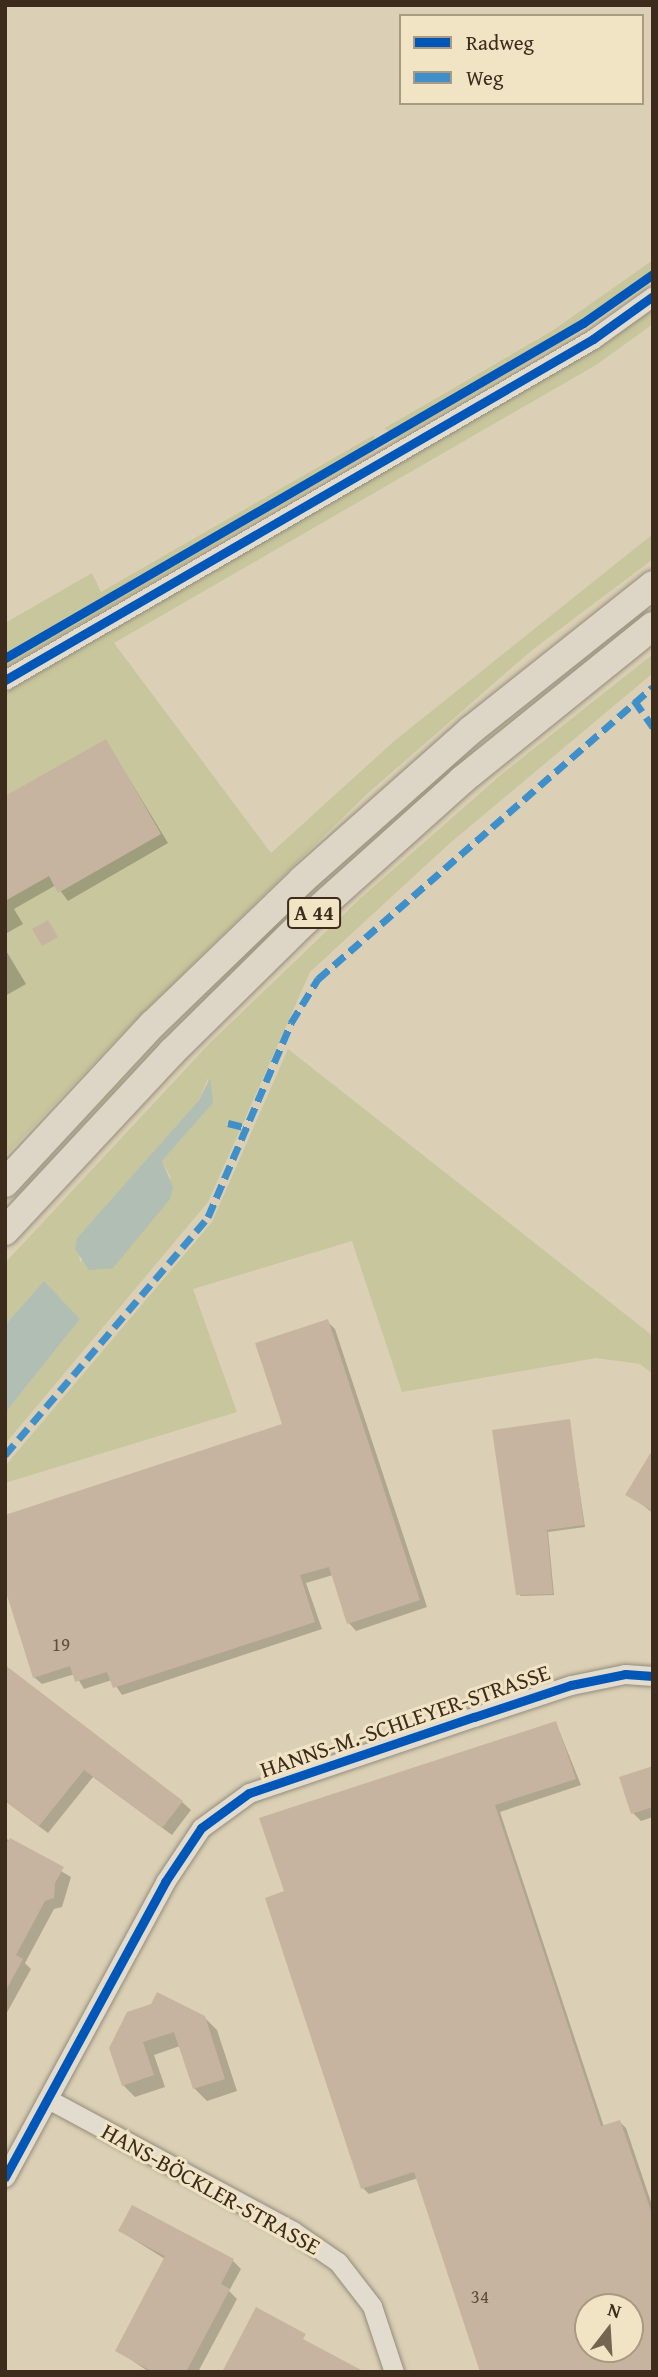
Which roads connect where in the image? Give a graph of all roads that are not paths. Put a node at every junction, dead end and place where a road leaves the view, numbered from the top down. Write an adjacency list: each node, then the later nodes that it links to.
1 (653, 296): 4 (street)
2 (653, 585): 5 (highway, A 44)
3 (653, 626): 6 (highway, A 44)
4 (5, 680)
5 (5, 1183)
6 (5, 1231)
7 (653, 1676): 8 (street, HANNS-M.-SCHLEYER-STRASSE)
8 (48, 2099): 9 (street, HANNS-M.-SCHLEYER-STRASSE); 10 (street, HANS-BÖCKLER-STRASSE)
9 (5, 2177)
10 (394, 2372)

